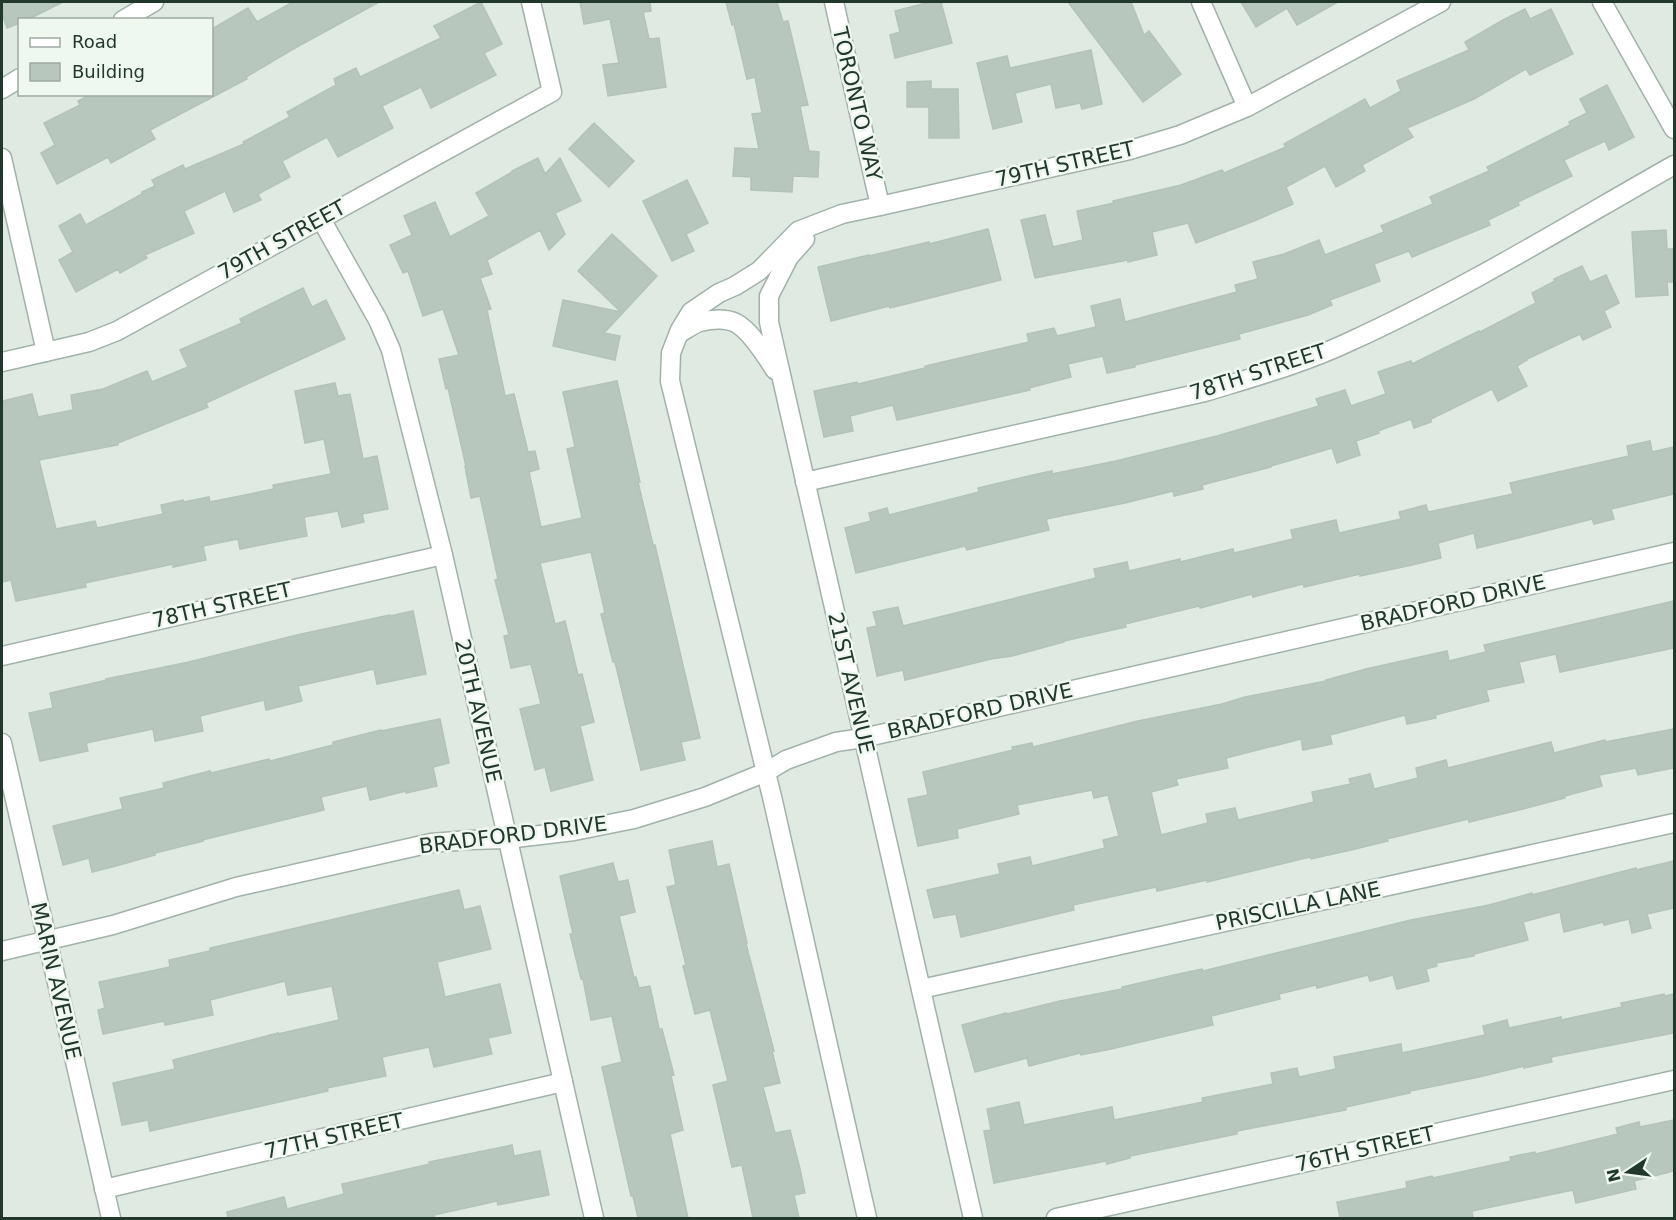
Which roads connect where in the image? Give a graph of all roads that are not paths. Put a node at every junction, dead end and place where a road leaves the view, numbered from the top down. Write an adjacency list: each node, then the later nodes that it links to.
1 (154, 2): 7 (street)
2 (531, 2): 15 (street, 79TH STREET)
3 (834, 2): 14 (street, TORONTO WAY)
4 (1201, 2): 10 (street)
5 (1441, 2): 10 (street, 79TH STREET)
6 (1602, 2): 11 (street)
7 (126, 18)
8 (18, 79): 9 (street)
9 (2, 88)
10 (1246, 107): 14 (street, 79TH STREET)
11 (1674, 129)
12 (2, 158): 18 (street)
13 (1674, 165): 21 (street, 78TH STREET)
14 (880, 206): 16 (street, 21ST AVENUE)
15 (321, 219): 18 (street, 79TH STREET); 23 (street, 20TH AVENUE)
16 (821, 222): 17 (street); 20 (street, 21ST AVENUE)
17 (678, 334): 20 (street); 27 (street)
18 (46, 352): 19 (street, 79TH STREET)
19 (2, 362)
20 (783, 385): 21 (street, 21ST AVENUE)
21 (805, 482): 25 (street, 21ST AVENUE)
22 (1674, 552): 25 (street, BRADFORD DRIVE)
23 (443, 555): 24 (street, 78TH STREET); 29 (street, 20TH AVENUE)
24 (2, 656)
25 (864, 738): 27 (street, BRADFORD DRIVE); 32 (street, 21ST AVENUE)
26 (2, 743): 30 (street, MARIN AVENUE)
27 (766, 772): 29 (street, BRADFORD DRIVE); 38 (street)
28 (1674, 823): 32 (street, PRISCILLA LANE)
29 (507, 838): 30 (street, BRADFORD DRIVE); 34 (street, 20TH AVENUE)
30 (47, 940): 31 (street); 35 (street, MARIN AVENUE)
31 (2, 951)
32 (921, 989): 39 (street, 21ST AVENUE)
33 (1674, 1080): 40 (street, 76TH STREET)
34 (563, 1082): 35 (street, 77TH STREET); 37 (street, 20TH AVENUE)
35 (104, 1189): 36 (street, MARIN AVENUE)
36 (111, 1218)
37 (594, 1218)
38 (867, 1218)
39 (973, 1218)
40 (1056, 1218)

